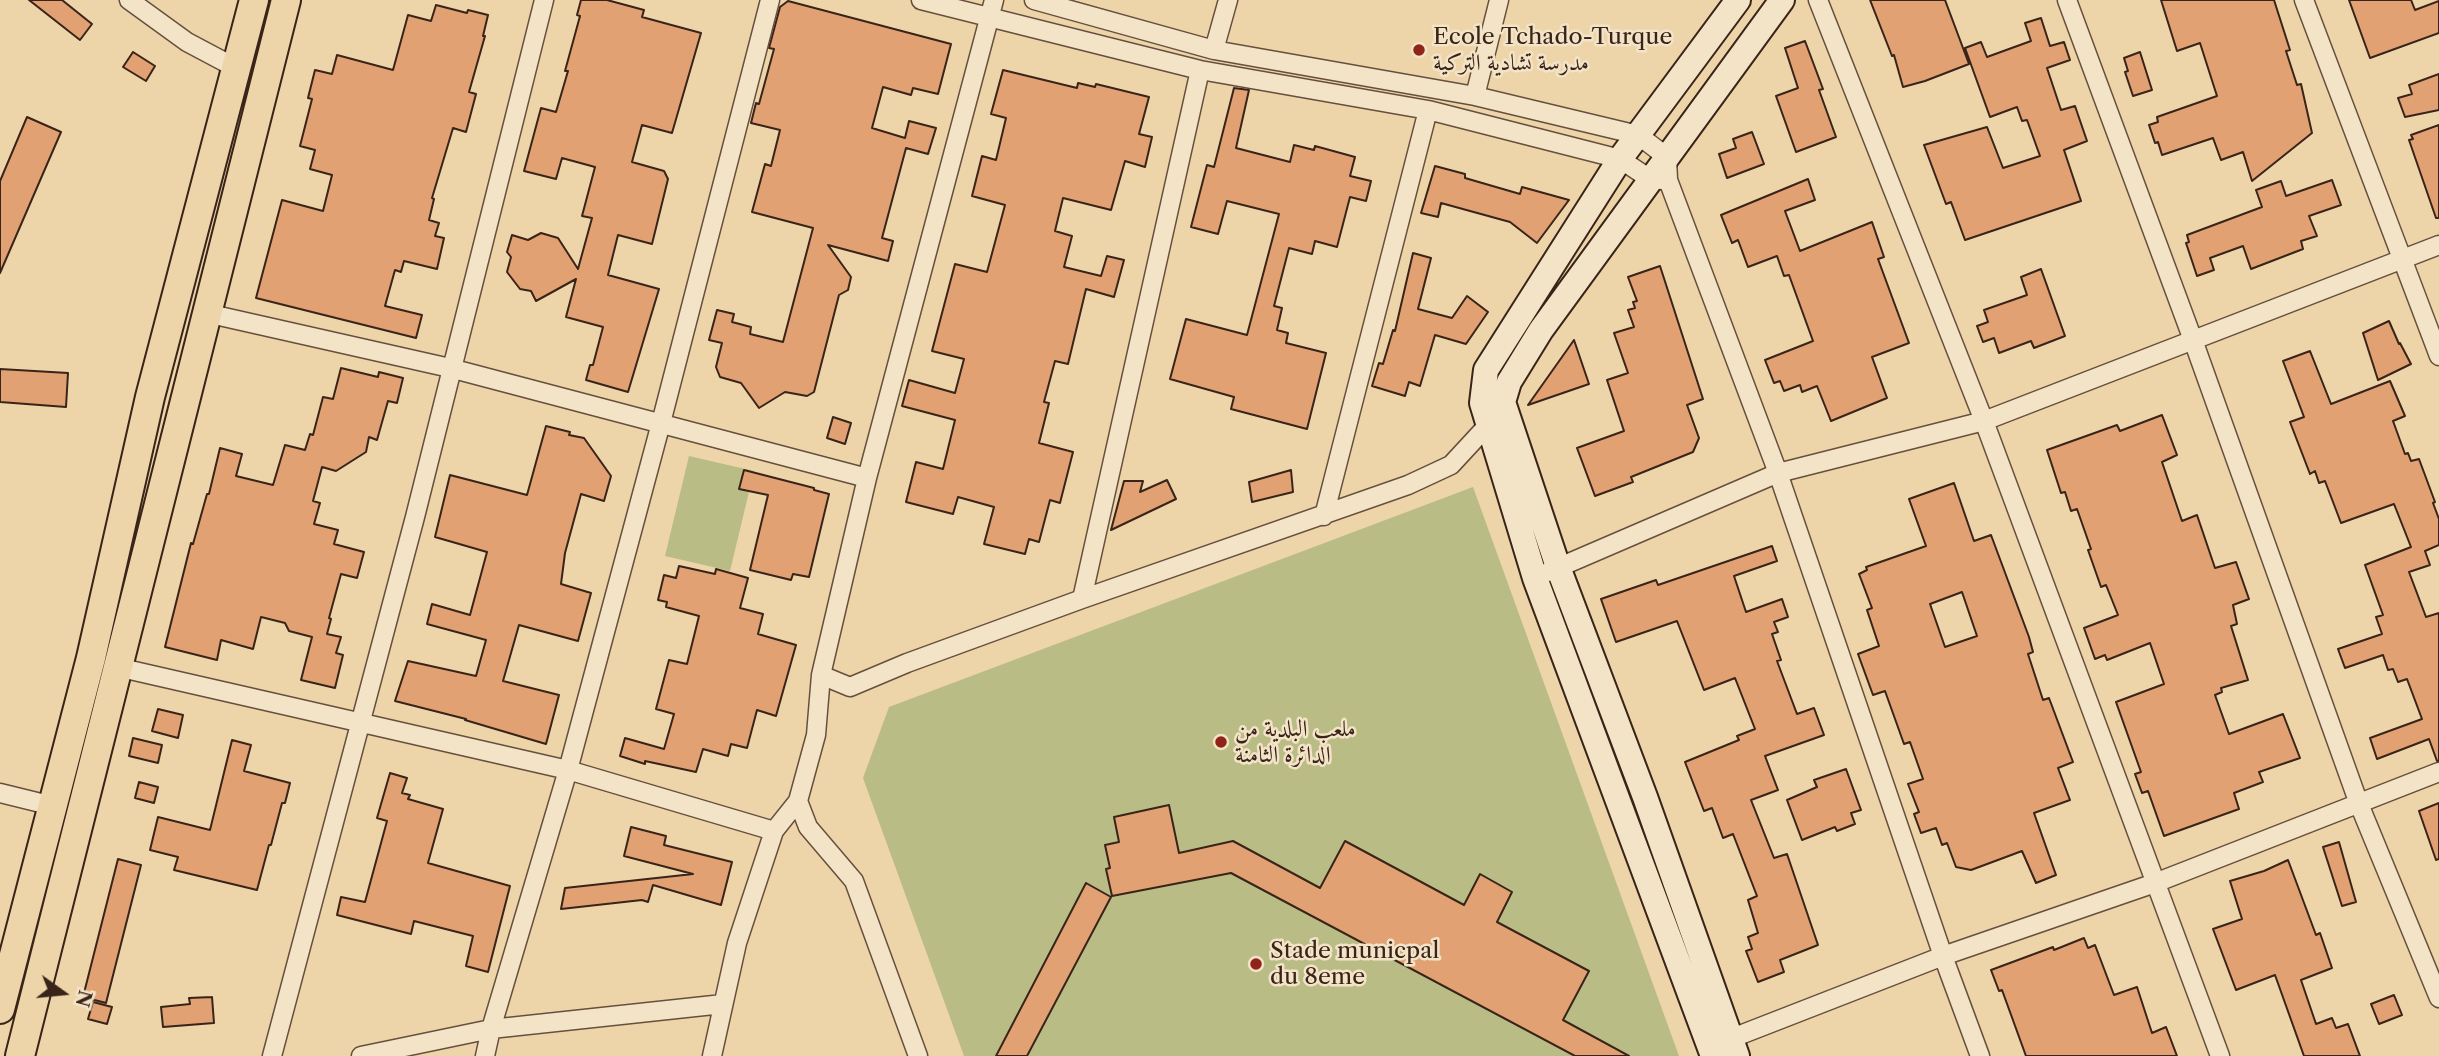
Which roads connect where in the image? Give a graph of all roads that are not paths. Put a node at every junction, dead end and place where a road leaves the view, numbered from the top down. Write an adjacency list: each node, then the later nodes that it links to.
1 (129, 0): 17 (street)
2 (254, 0): 17 (main road)
3 (286, 0): 26 (main road)
4 (544, 0): 29 (street)
5 (770, 0): 31 (street)
6 (921, 0): 15 (street)
7 (1034, 0): 16 (street)
8 (1228, 0): 16 (street)
9 (1499, 0): 19 (street)
10 (1738, 0): 21 (street)
11 (1782, 0): 23 (street)
12 (1818, 0): 30 (street)
13 (2067, 0): 27 (street)
14 (2304, 0): 25 (street)
15 (991, 8): 18 (street); 34 (street)
16 (1214, 50): 19 (street)
17 (236, 68): 47 (main road)
18 (1200, 70): 20 (street); 38 (street)
19 (1475, 96): 21 (street)
20 (1428, 110): 22 (street); 35 (street)
21 (1638, 135): 22 (street); 23 (street)
22 (1620, 159): 23 (street); 32 (street)
23 (1662, 172): 33 (street); 36 (street)
24 (2439, 245): 25 (street)
25 (2403, 258): 27 (street); 28 (street)
26 (206, 313): 29 (street); 39 (main road)
27 (2193, 340): 30 (street); 46 (street)
28 (2439, 356)
29 (450, 368): 31 (street); 41 (street)
30 (1984, 421): 33 (street); 49 (street)
31 (661, 423): 34 (street); 42 (street)
32 (1489, 425): 35 (street); 37 (street)
33 (1778, 473): 36 (street); 50 (street)
34 (867, 478): 40 (street)
35 (1324, 516): 38 (street)
36 (1558, 566): 37 (street); 55 (street)
37 (1535, 578): 55 (street)
38 (1082, 599): 40 (street)
39 (117, 667): 41 (street); 56 (main road)
40 (821, 675): 45 (street)
41 (361, 722): 42 (street); 57 (street)
42 (568, 770): 48 (street); 54 (street)
43 (2439, 772): 46 (street)
44 (0, 793): 47 (street)
45 (798, 801): 48 (street); 61 (street)
46 (2358, 804): 49 (street); 51 (street)
47 (53, 806): 53 (main road)
48 (774, 831): 52 (street)
49 (2155, 883): 50 (street); 63 (street)
50 (1943, 956): 55 (street); 62 (street)
51 (2439, 998)
52 (723, 1004): 54 (street); 60 (street)
53 (0, 1009)
54 (491, 1029): 58 (street); 59 (street)
55 (1723, 1050)
56 (20, 1056)
57 (272, 1056)
58 (361, 1056)
59 (485, 1056)
60 (712, 1056)
61 (918, 1056)
62 (1980, 1056)
63 (2220, 1056)

